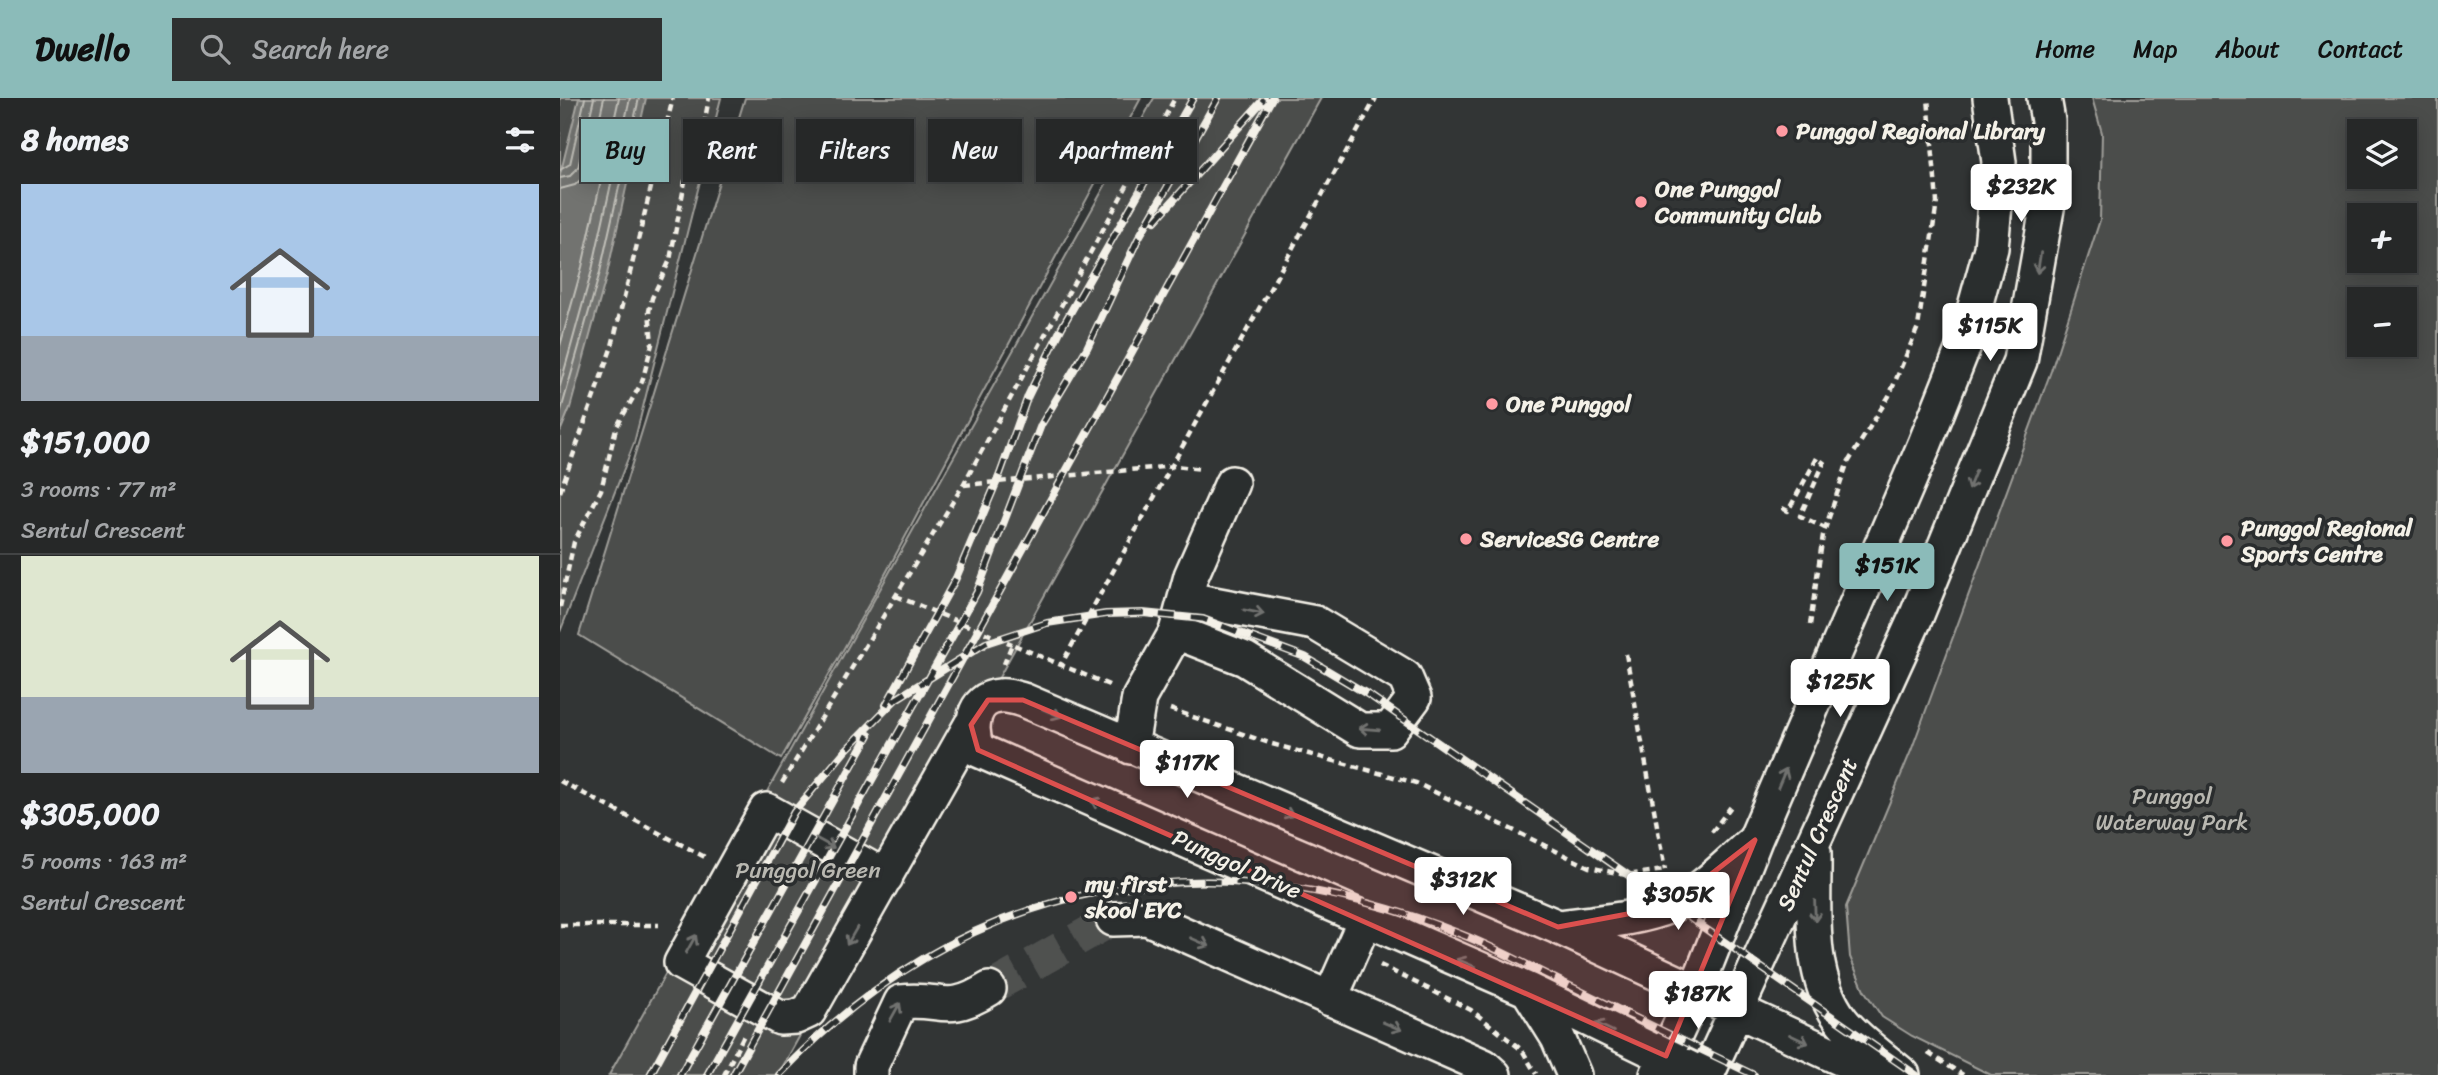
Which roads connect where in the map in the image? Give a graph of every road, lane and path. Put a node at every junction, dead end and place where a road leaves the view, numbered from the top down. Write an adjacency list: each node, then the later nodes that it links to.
1 (673, 98): 11 (path)
2 (709, 98): 16 (path)
3 (1175, 98): 10 (path)
4 (1376, 98): 8 (path)
5 (1928, 98): 13 (path)
6 (1990, 98): 28 (street, one-way to 6)
7 (2045, 98): 29 (street, Sentul Crescent, one-way to 29)
8 (1174, 466): 9 (path); 10 (path); 21 (path)
9 (1220, 476): 15 (street)
10 (963, 485): 14 (path)
11 (560, 492)
12 (1782, 508): 13 (path)
13 (1825, 528): 18 (path)
14 (896, 596): 19 (path); 26 (path)
15 (1187, 599): 17 (street); 17 (street, one-way to 17)
16 (560, 607)
17 (1176, 632): 21 (street)
18 (1808, 636)
19 (1012, 645)
20 (1626, 654): 31 (path)
21 (1139, 698): 23 (street); 31 (path)
22 (971, 725): 23 (street, one-way to 23); 33 (street); 35 (street, Punggol Drive, one-way to 22)
23 (1131, 747): 38 (street, one-way to 38)
24 (560, 781): 32 (path)
25 (1733, 804): 27 (path)
26 (782, 818): 32 (street); 33 (street, one-way to 33)
27 (1704, 839)
28 (1755, 840): 38 (street); 41 (street)
29 (1813, 843): 43 (street, Sentul Crescent); 50 (street, one-way to 50)
30 (1671, 866): 31 (path)
31 (1665, 870)
32 (732, 871): 33 (street, one-way to 32)
33 (886, 877)
34 (1113, 919): 42 (street, one-way to 42)
35 (1365, 920): 40 (street, Punggol Drive, one-way to 35); 42 (street)
36 (560, 925): 37 (path)
37 (659, 925)
38 (1558, 927): 41 (street)
39 (989, 989): 45 (street, one-way to 39)
40 (1528, 990): 44 (street, Punggol Drive, one-way to 40); 47 (street)
41 (1696, 990): 43 (street); 44 (street)
42 (1330, 999): 46 (street, one-way to 46)
43 (1737, 1010): 48 (street, Sentul Crescent); 49 (street, one-way to 49)
44 (1662, 1065): 48 (street, Punggol Drive)
45 (871, 1075)
46 (1494, 1075)
47 (1574, 1075)
48 (1705, 1075)
49 (1876, 1075)
50 (1903, 1075)

